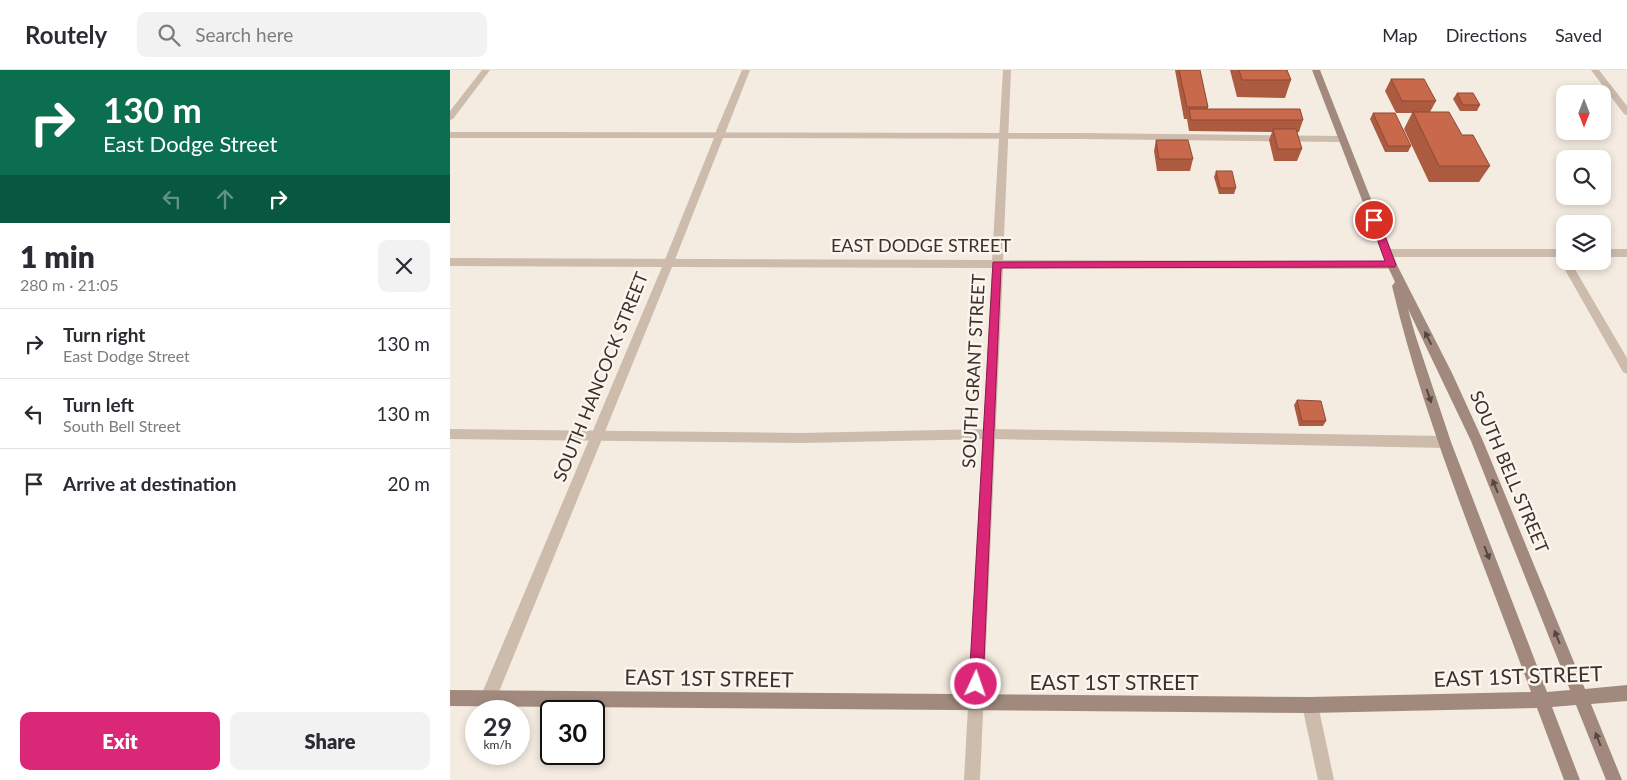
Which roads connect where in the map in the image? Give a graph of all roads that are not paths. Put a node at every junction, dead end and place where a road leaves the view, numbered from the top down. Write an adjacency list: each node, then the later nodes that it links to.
1 (486, 70): 7 (street)
2 (746, 70): 9 (street, SOUTH HANCOCK STREET)
3 (1007, 70): 10 (street, SOUTH GRANT STREET)
4 (1316, 70): 11 (main road, SOUTH BELL STREET)
5 (1595, 70): 6 (street)
6 (1627, 112)
7 (450, 117)
8 (450, 135): 9 (street)
9 (719, 136): 10 (street); 17 (street, SOUTH HANCOCK STREET)
10 (1004, 137): 11 (street); 18 (street, SOUTH GRANT STREET)
11 (1342, 139): 15 (main road, SOUTH BELL STREET)
12 (1611, 253): 13 (street)
13 (1627, 253)
14 (1556, 257): 15 (street, EAST DODGE STREET)
15 (1389, 259): 18 (street, EAST DODGE STREET); 24 (main road, SOUTH BELL STREET, one-way to 24); 28 (main road, SOUTH BELL STREET, one-way to 15)
16 (450, 262): 17 (street, EAST DODGE STREET)
17 (669, 262): 18 (street, EAST DODGE STREET); 23 (street, SOUTH HANCOCK STREET)
18 (997, 264): 22 (street, SOUTH GRANT STREET)
19 (1571, 270): 20 (street)
20 (1627, 369)
21 (450, 434): 23 (street)
22 (988, 434): 23 (street); 24 (street); 30 (street, SOUTH GRANT STREET)
23 (598, 435): 27 (street, SOUTH HANCOCK STREET)
24 (1445, 442): 29 (main road, SOUTH BELL STREET, one-way to 29)
25 (1627, 693): 28 (main road, EAST 1ST STREET)
26 (450, 698): 27 (main road, EAST 1ST STREET)
27 (488, 698): 30 (main road, EAST 1ST STREET)
28 (1582, 698): 29 (main road, EAST 1ST STREET); 35 (main road, SOUTH BELL STREET, one-way to 28)
29 (1542, 700): 31 (main road, EAST 1ST STREET); 34 (main road, SOUTH BELL STREET)
30 (975, 704): 31 (main road, EAST 1ST STREET); 32 (street, SOUTH GRANT STREET)
31 (1310, 705): 33 (street)
32 (972, 780)
33 (1326, 780)
34 (1572, 780)
35 (1614, 780)

